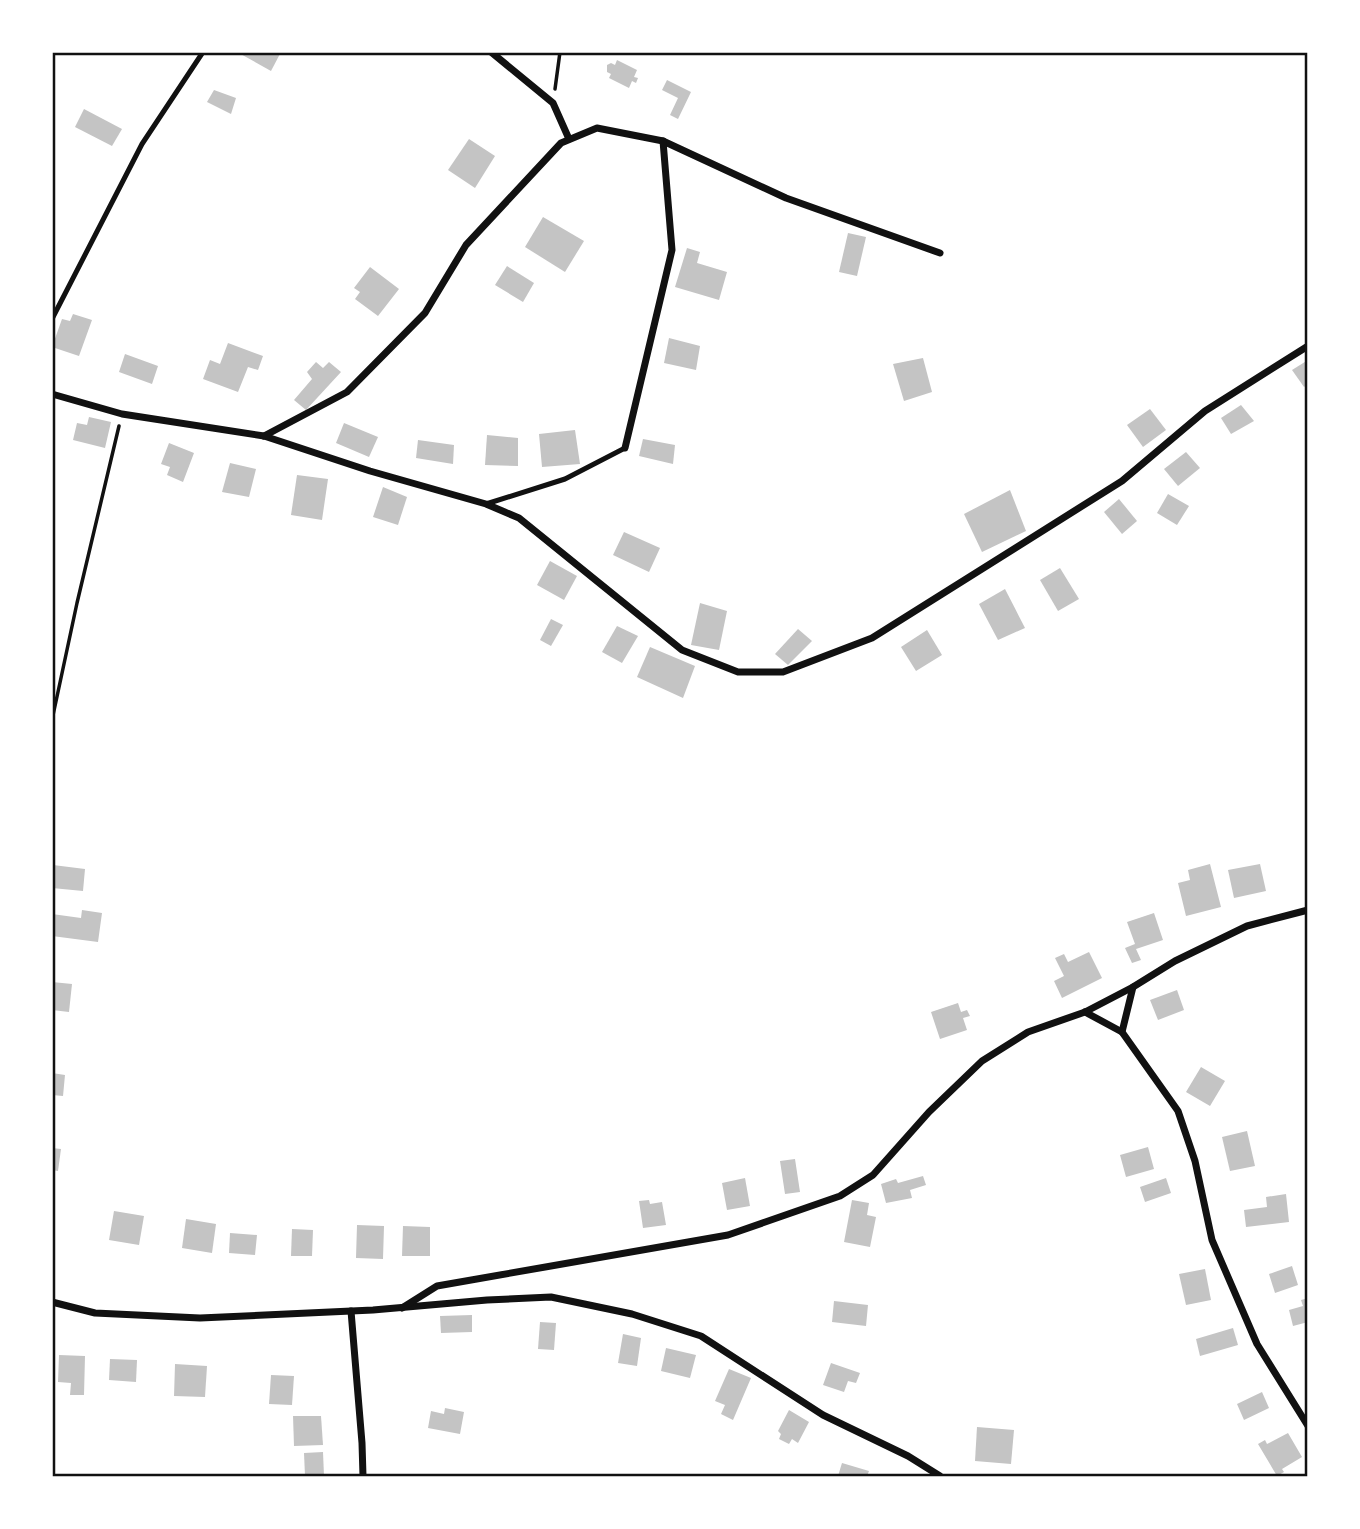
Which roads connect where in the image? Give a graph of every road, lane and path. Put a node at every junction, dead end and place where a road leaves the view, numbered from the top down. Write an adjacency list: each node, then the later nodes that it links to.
1 (204, 52): 8 (lane)
2 (491, 52): 4 (street)
3 (560, 52): 4 (path)
4 (554, 103): 5 (street)
5 (565, 141): 6 (street); 12 (street)
6 (663, 141): 7 (street); 13 (street)
7 (940, 253)
8 (52, 319)
9 (1307, 346): 14 (street)
10 (52, 394): 11 (street)
11 (122, 414): 12 (street); 15 (path)
12 (264, 436): 14 (street)
13 (625, 448): 14 (lane)
14 (486, 504)
15 (52, 720)
16 (1307, 910): 17 (street)
17 (1133, 987): 18 (street); 19 (street)
18 (1084, 1012): 19 (street); 21 (street)
19 (1122, 1032): 23 (street)
20 (52, 1302): 22 (street)
21 (402, 1308): 22 (street); 25 (street)
22 (351, 1311): 24 (street)
23 (1307, 1426)
24 (363, 1476)
25 (940, 1476)

